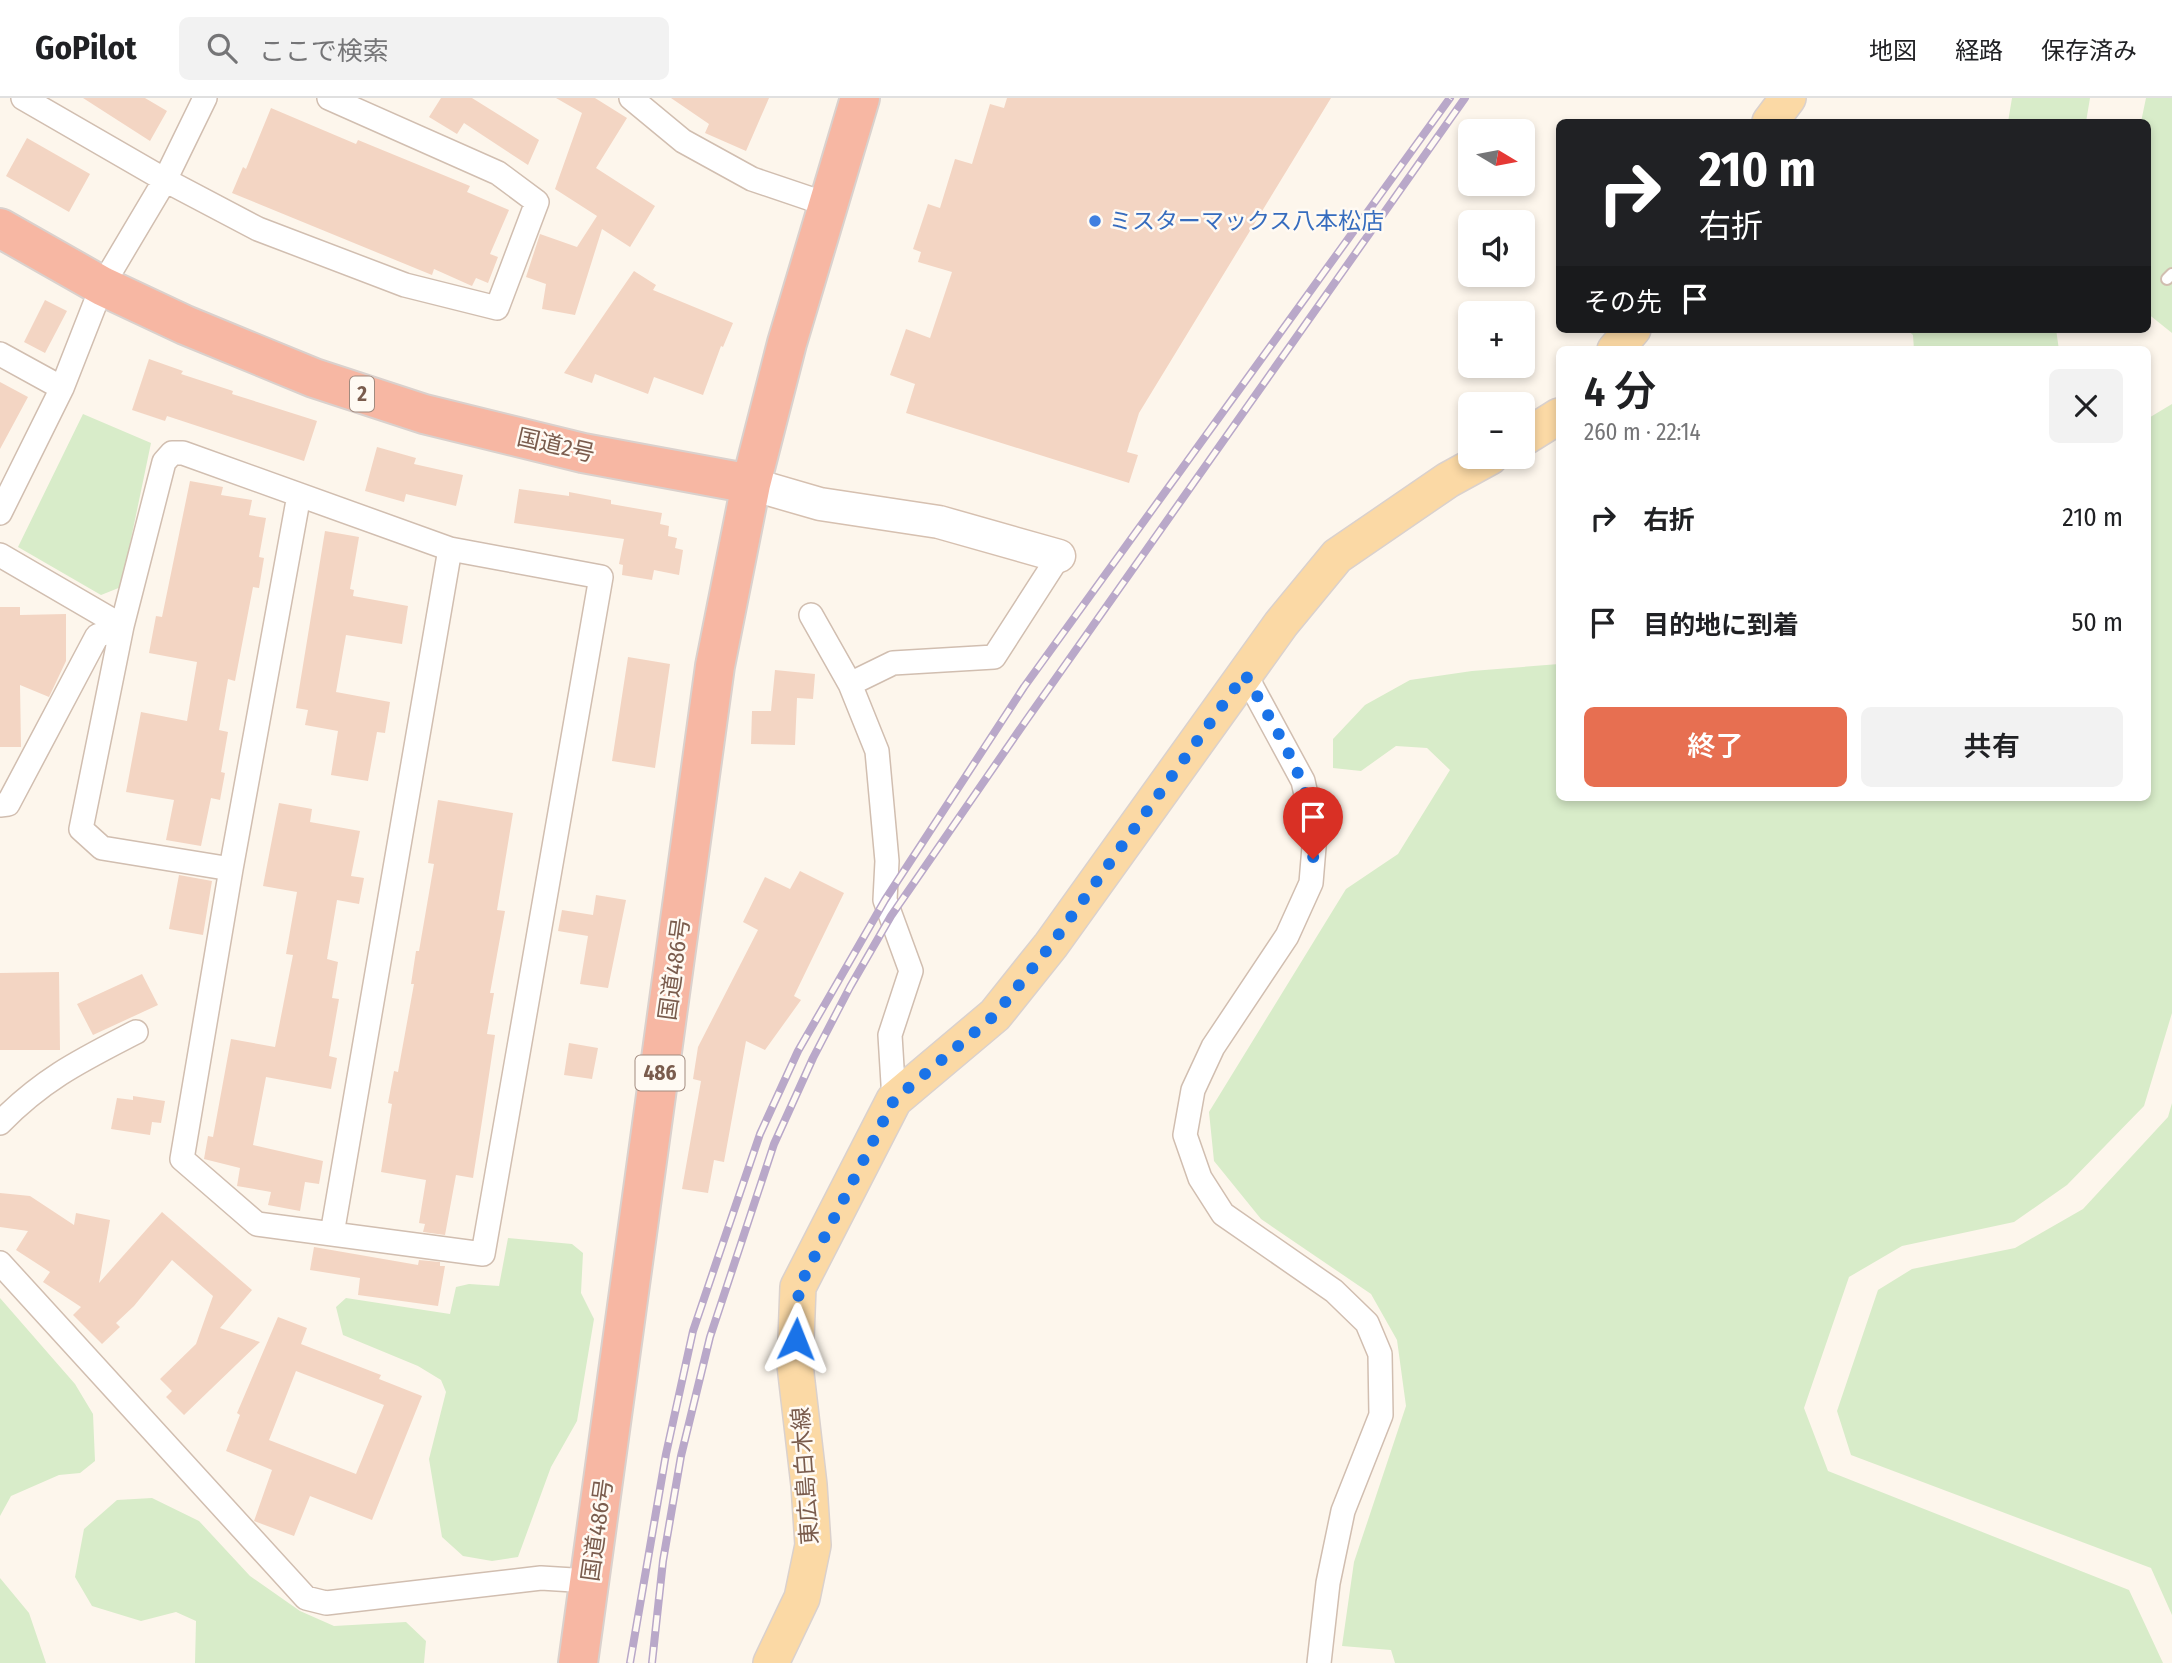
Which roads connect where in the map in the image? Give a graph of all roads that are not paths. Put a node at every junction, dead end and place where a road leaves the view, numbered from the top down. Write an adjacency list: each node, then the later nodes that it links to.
1 (23, 98): 8 (street)
2 (205, 98): 8 (street)
3 (329, 98): 8 (street)
4 (631, 98): 9 (street)
5 (860, 98): 9 (highway)
6 (1788, 98): 7 (main road)
7 (1772, 119)
8 (164, 180): 11 (street)
9 (826, 204): 17 (highway)
10 (0, 228): 11 (highway, 国道2号 / 2)
11 (102, 286): 13 (street); 17 (highway, 国道2号 / 2)
12 (0, 354): 13 (street)
13 (62, 388): 19 (street)
14 (1556, 418): 15 (main road)
15 (1535, 431)
16 (1468, 469): 25 (main road, 東広島白木線)
17 (751, 484): 22 (street); 34 (highway, 国道486号 / 486)
18 (299, 495): 20 (street); 24 (street); 28 (street)
19 (0, 513)
20 (450, 549): 32 (street); 32 (street)
21 (0, 555): 24 (street)
22 (1059, 556): 26 (street)
23 (811, 615): 26 (street)
24 (122, 626): 27 (street); 28 (street)
25 (1245, 674): 30 (main road, 東広島白木線); 37 (street)
26 (850, 684): 30 (street)
27 (0, 805)
28 (231, 869): 32 (street)
29 (136, 1032): 31 (street)
30 (894, 1100): 36 (main road, 東広島白木線)
31 (0, 1123)
32 (332, 1234)
33 (0, 1263): 34 (street)
34 (590, 1581): 35 (highway, 国道486号 / 486)
35 (578, 1663)
36 (771, 1663)
37 (1319, 1663)

